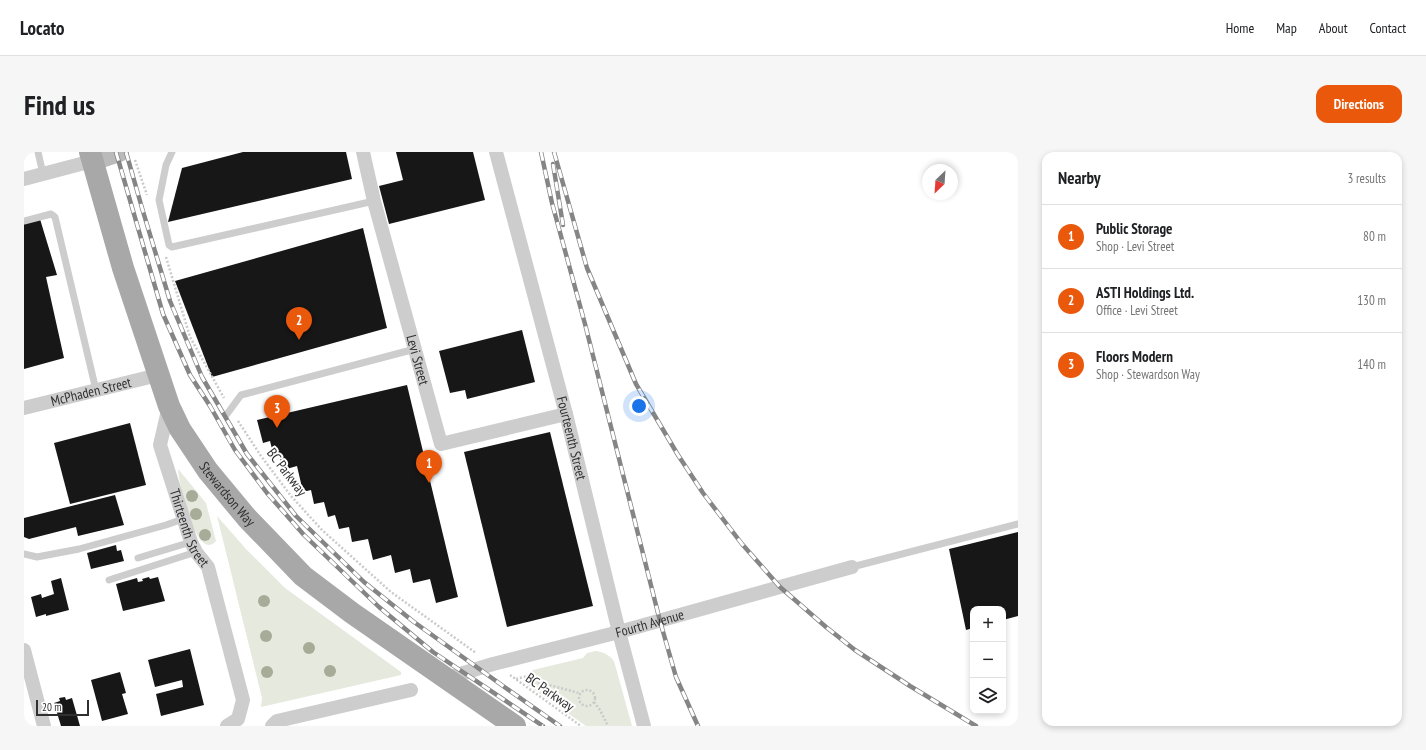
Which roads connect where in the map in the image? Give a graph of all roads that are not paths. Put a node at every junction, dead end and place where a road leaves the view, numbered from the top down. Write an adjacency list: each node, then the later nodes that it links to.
1 (38, 152): 7 (lane)
2 (118, 152): 6 (street)
3 (172, 152): 9 (lane)
4 (363, 152): 9 (street, Levi Street)
5 (496, 152): 17 (street, Fourteenth Street)
6 (91, 156): 7 (street); 12 (main road, Stewardson Way)
7 (43, 174): 8 (street)
8 (24, 179)
9 (374, 201): 11 (street, Levi Street)
10 (24, 221): 13 (lane)
11 (415, 349): 16 (lane); 17 (street, Levi Street)
12 (158, 375): 13 (street, McPhaden Street); 14 (main road, Stewardson Way)
13 (96, 390): 15 (street, McPhaden Street)
14 (169, 406): 18 (street, Thirteenth Street); 27 (main road, Stewardson Way)
15 (24, 408)
16 (228, 412)
17 (566, 414): 25 (street, Fourteenth Street)
18 (183, 518): 20 (street, Thirteenth Street); 21 (lane)
19 (1018, 524): 23 (lane)
20 (194, 547): 22 (lane); 24 (lane); 29 (street, Thirteenth Street)
21 (24, 554)
22 (138, 558)
23 (852, 567): 25 (street, Fourth Avenue)
24 (109, 580)
25 (619, 632): 27 (street, Fourth Avenue); 33 (street, Fourteenth Street)
26 (24, 650): 30 (street)
27 (447, 678): 32 (main road, Stewardson Way)
28 (411, 690): 31 (street)
29 (233, 722)
30 (44, 726)
31 (272, 726)
32 (515, 726)
33 (644, 726)

